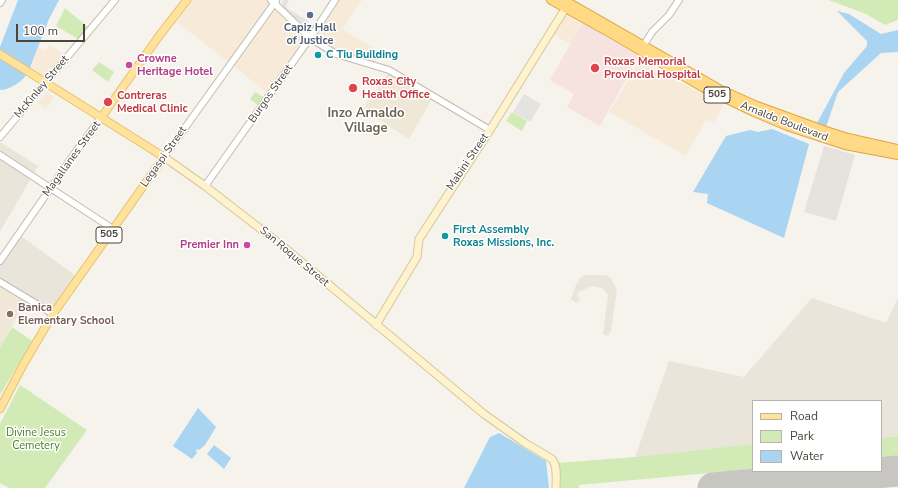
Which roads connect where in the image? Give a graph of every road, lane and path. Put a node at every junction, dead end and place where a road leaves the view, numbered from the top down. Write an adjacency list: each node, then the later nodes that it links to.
1 (2, 0): 8 (street)
2 (115, 0): 13 (street, McKinley Street)
3 (187, 0): 14 (main road, Magallanes Street)
4 (335, 0): 10 (street, Burgos Street)
5 (550, 0): 9 (highway, Arnaldo Boulevard / 505)
6 (678, 0): 11 (street)
7 (274, 1): 10 (street); 20 (street, Legaspi Street)
8 (0, 3)
9 (566, 4): 11 (highway, Arnaldo Boulevard / 505); 15 (main road, Mabini Street)
10 (310, 38): 15 (street); 21 (street, Burgos Street)
11 (642, 48): 17 (highway, Arnaldo Boulevard / 505); 19 (highway, Arnaldo Boulevard / 505)
12 (0, 54): 13 (main road, San Roque Street)
13 (46, 83): 14 (main road, San Roque Street); 16 (street, McKinley Street)
14 (101, 118): 20 (main road, San Roque Street); 22 (street, Magallanes Street)
15 (490, 130): 27 (main road, Mabini Street)
16 (0, 137)
17 (898, 149)
18 (0, 155): 22 (street)
19 (898, 155)
20 (164, 157): 21 (main road, San Roque Street); 23 (main road, Legaspi Street / 505)
21 (205, 186): 27 (main road, San Roque Street)
22 (51, 188): 23 (street); 24 (street, Magallanes Street)
23 (113, 229): 26 (main road, Legaspi Street / 505)
24 (0, 261)
25 (0, 282): 26 (street)
26 (53, 314): 28 (main road, 505)
27 (376, 325): 29 (main road, San Roque Street)
28 (0, 409)
29 (556, 488)

